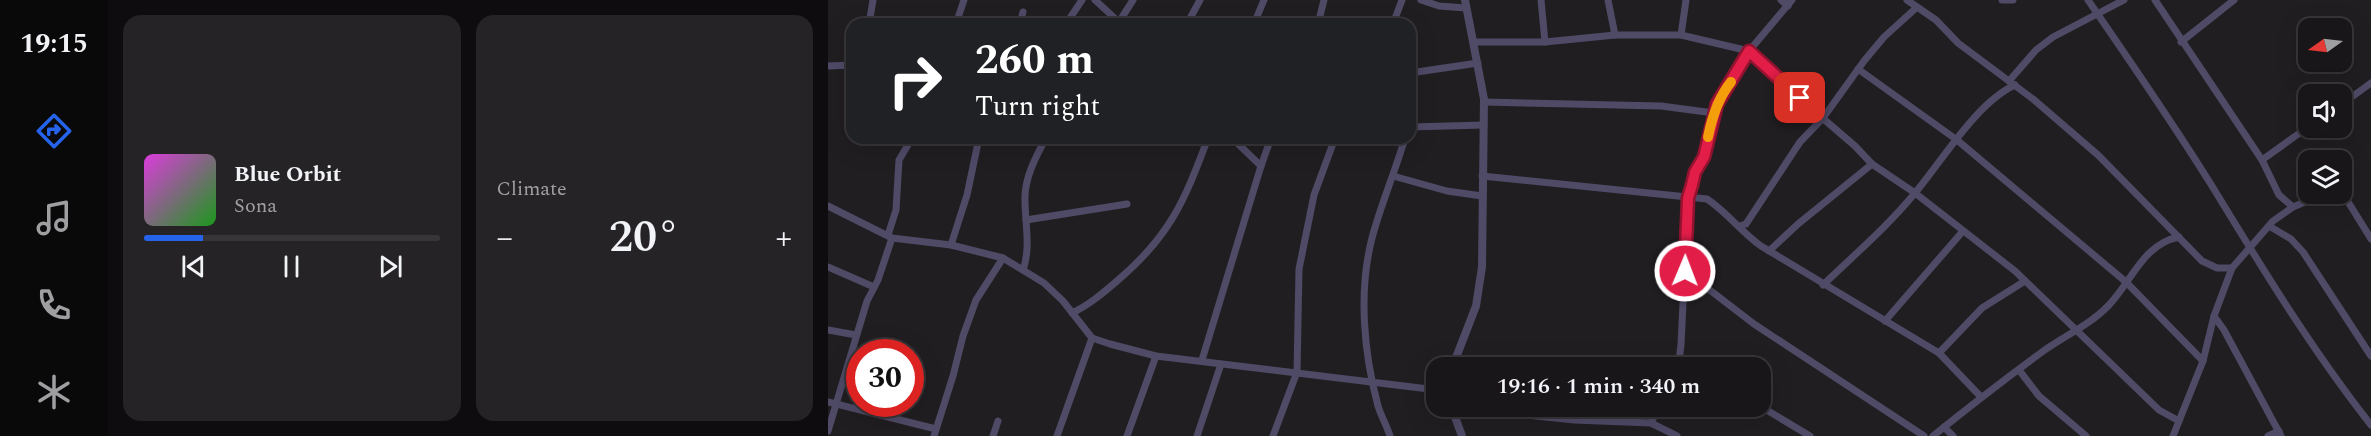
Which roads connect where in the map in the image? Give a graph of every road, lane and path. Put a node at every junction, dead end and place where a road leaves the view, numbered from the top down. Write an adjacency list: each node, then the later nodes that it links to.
1 (873, 0): 27 (street)
2 (964, 0): 28 (street)
3 (1082, 0): 30 (street)
4 (1095, 0): 31 (street)
5 (1133, 0): 32 (street)
6 (1200, 0): 33 (street)
7 (1264, 0): 34 (street)
8 (1324, 0): 35 (street)
9 (1402, 0): 36 (street)
10 (1421, 0): 23 (street)
11 (1541, 0): 40 (street)
12 (1608, 0): 37 (street)
13 (1686, 0): 38 (street)
14 (1780, 0): 22 (street)
15 (1907, 0): 24 (street)
16 (2002, 0): 17 (street)
17 (2013, 0)
18 (2088, 0): 26 (street)
19 (2124, 0): 26 (street)
20 (2155, 0): 41 (street)
21 (2234, 0): 41 (street)
22 (1790, 3): 42 (street)
23 (1466, 4): 39 (street)
24 (1916, 8): 46 (street); 49 (street)
25 (1023, 12): 29 (street)
26 (2098, 14): 49 (street); 87 (street)
27 (870, 18)
28 (958, 18)
29 (1022, 18)
30 (1070, 18)
31 (1115, 18)
32 (1123, 18)
33 (1190, 18)
34 (1256, 18)
35 (1320, 18)
36 (1395, 18)
37 (1615, 35): 38 (street); 40 (street)
38 (1681, 35): 42 (street)
39 (1474, 42): 40 (street); 43 (street)
40 (1545, 42)
41 (2181, 42): 66 (street)
42 (1749, 51): 52 (street); 53 (street)
43 (1478, 63): 47 (street); 51 (street)
44 (846, 65): 45 (street)
45 (828, 66)
46 (1858, 69): 53 (street); 57 (street)
47 (1416, 72)
48 (2371, 82): 50 (street)
49 (2012, 83): 57 (street); 84 (street)
50 (2352, 96)
51 (1484, 102): 52 (street); 54 (street)
52 (1714, 113): 73 (street)
53 (1823, 118): 67 (street); 80 (street)
54 (1484, 125): 55 (street); 70 (street)
55 (1416, 127)
56 (2298, 134): 66 (street)
57 (1957, 140): 71 (street); 97 (street)
58 (908, 144): 83 (street)
59 (978, 144): 86 (street)
60 (1043, 144): 79 (street)
61 (1206, 144): 100 (street)
62 (1238, 144): 68 (street)
63 (1269, 144): 68 (street)
64 (1333, 144): 118 (street)
65 (1403, 144): 69 (street)
66 (2262, 160): 78 (street)
67 (1872, 164): 71 (street); 88 (street)
68 (1261, 166): 114 (street)
69 (1393, 176): 72 (street); 119 (street)
70 (1482, 176): 72 (street); 73 (street)
71 (1915, 193): 82 (street); 98 (street)
72 (1482, 196): 112 (street)
73 (1688, 198): 80 (street); 94 (street)
74 (1127, 204): 79 (street)
75 (2300, 204): 78 (street)
76 (2349, 204): 85 (street)
77 (828, 206): 83 (street)
78 (2293, 207): 81 (street)
79 (1026, 220): 93 (street)
80 (1739, 226): 88 (street)
81 (2269, 226): 87 (street); 111 (street)
82 (1963, 231): 96 (street); 102 (street)
83 (890, 237): 86 (street); 99 (street)
84 (2179, 237): 91 (street); 97 (street)
85 (2371, 239)
86 (951, 245): 89 (street)
87 (2250, 248): 92 (street); 131 (street)
88 (1769, 251): 98 (street)
89 (1003, 258): 93 (street); 134 (street)
90 (828, 267): 99 (street)
91 (2217, 268): 92 (street); 95 (street)
92 (2232, 268): 95 (street)
93 (1023, 270): 100 (street)
94 (1685, 271): 113 (street); 145 (street)
95 (2226, 280): 101 (street)
96 (2025, 281): 104 (street); 109 (street)
97 (2126, 282): 104 (street); 115 (street)
98 (1823, 285): 102 (street)
99 (874, 287): 106 (street)
100 (1072, 313): 108 (street)
101 (2214, 316): 105 (street); 107 (street)
102 (1885, 321): 109 (street)
103 (828, 330): 106 (street)
104 (2076, 330): 117 (street); 129 (street)
105 (2224, 330): 107 (street); 135 (street)
106 (856, 335): 123 (street)
107 (2210, 336): 115 (street)
108 (1092, 338): 110 (street); 137 (street)
109 (1939, 353): 121 (street)
110 (1156, 356): 114 (street); 138 (street)
111 (2371, 356)
112 (1456, 357)
113 (1679, 357)
114 (1202, 360): 116 (street)
115 (2203, 361): 129 (street)
116 (1221, 364): 118 (street); 139 (street)
117 (2019, 370): 121 (street); 148 (street)
118 (1297, 372): 119 (street); 140 (street)
119 (1373, 382): 120 (street); 141 (street)
120 (1426, 389)
121 (1981, 397): 132 (street)
122 (828, 402): 123 (street)
123 (837, 404): 133 (street); 134 (street)
124 (1771, 413): 144 (street)
125 (1455, 417): 142 (street)
126 (1546, 417): 130 (street)
127 (1654, 417): 130 (street)
128 (998, 421): 136 (street)
129 (2179, 421): 149 (street)
130 (1651, 423): 143 (street)
131 (2371, 426)
132 (1944, 427): 146 (street); 147 (street)
133 (828, 431)
134 (935, 432)
135 (2280, 434): 150 (street)
136 (993, 436)
137 (1057, 436)
138 (1127, 436)
139 (1197, 436)
140 (1273, 436)
141 (1390, 436)
142 (1462, 436)
143 (1677, 436)
144 (1810, 436)
145 (1924, 436)
146 (1933, 436)
147 (1953, 436)
148 (2086, 436)
149 (2174, 436)
150 (2268, 436)

